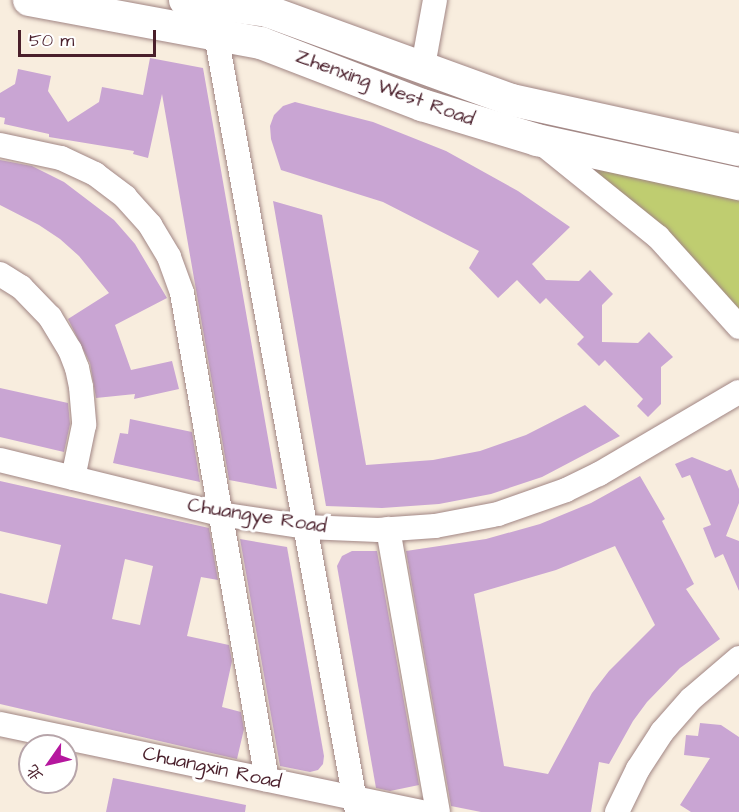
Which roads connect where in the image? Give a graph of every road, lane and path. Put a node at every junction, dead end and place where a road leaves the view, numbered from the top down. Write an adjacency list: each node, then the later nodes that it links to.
1 (29, 0): 4 (main road, Zhenxing West Road)
2 (185, 0): 5 (main road, Zhenxing West Road)
3 (435, 0): 5 (street)
4 (216, 35): 6 (main road, Zhenxing West Road); 16 (street)
5 (423, 66): 8 (main road, Zhenxing West Road)
6 (537, 140): 9 (main road, Zhenxing West Road); 11 (street)
7 (0, 145): 15 (street)
8 (739, 150)
9 (739, 184)
10 (0, 274): 14 (street)
11 (739, 327)
12 (739, 392): 17 (street, Chuangye Road)
13 (0, 460): 14 (street, Chuangye Road)
14 (73, 478): 15 (street, Chuangye Road)
15 (220, 514): 16 (street, Chuangye Road); 20 (street)
16 (306, 527): 17 (street, Chuangye Road); 21 (street)
17 (388, 529): 23 (street)
18 (739, 658): 24 (street)
19 (0, 724): 20 (street, Chuangxin Road)
20 (267, 780): 21 (street, Chuangxin Road)
21 (355, 805): 22 (street, Chuangxin Road)
22 (423, 812)
23 (438, 812)
24 (617, 812)

